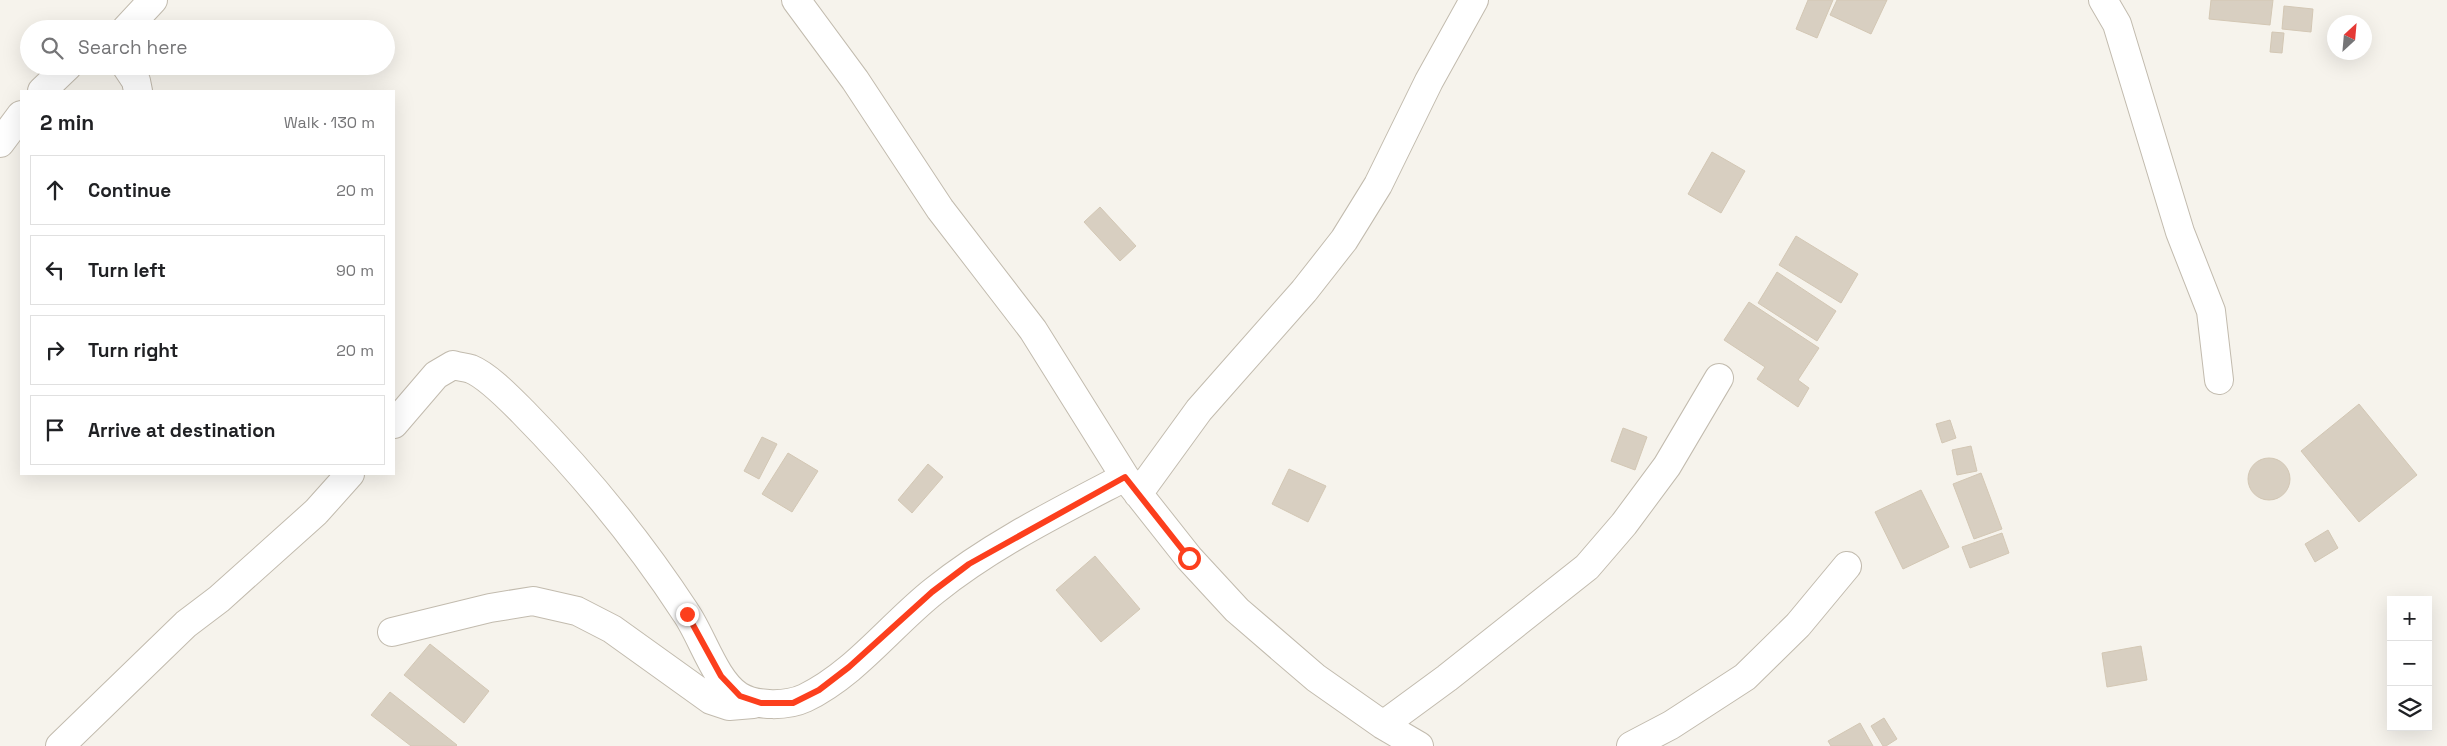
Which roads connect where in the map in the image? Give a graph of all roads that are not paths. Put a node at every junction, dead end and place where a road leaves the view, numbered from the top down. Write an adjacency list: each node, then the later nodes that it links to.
1 (153, 0): 5 (street)
2 (796, 0): 16 (street)
3 (1474, 0): 16 (street)
4 (2103, 0): 13 (street)
5 (134, 20)
6 (59, 75): 8 (street)
7 (132, 75): 9 (street)
8 (43, 90)
9 (138, 90)
10 (20, 116): 11 (street)
11 (0, 143)
12 (1719, 378): 20 (street)
13 (2219, 380)
14 (395, 423): 19 (street)
15 (349, 475): 21 (street)
16 (1131, 486): 19 (street); 20 (street)
17 (1847, 566): 23 (street)
18 (392, 632): 19 (street)
19 (761, 703)
20 (1382, 725): 22 (street)
21 (60, 746)
22 (1419, 746)
23 (1631, 746)

